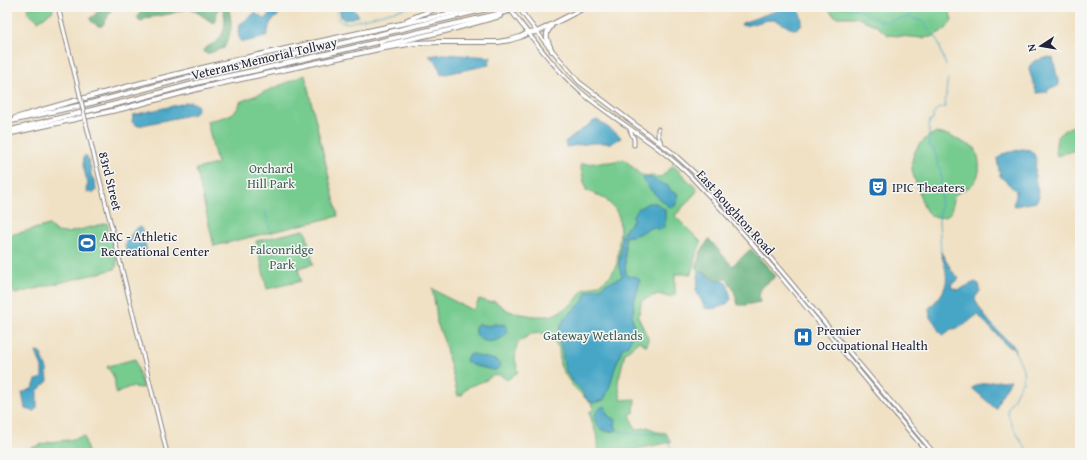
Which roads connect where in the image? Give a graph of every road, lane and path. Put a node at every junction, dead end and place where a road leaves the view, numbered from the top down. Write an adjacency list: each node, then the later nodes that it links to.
1 (58, 7): 22 (main road, 83rd Street, bridge)
2 (440, 7): 10 (highway)
3 (481, 7): 10 (highway)
4 (495, 7): 15 (highway, Veterans Memorial Tollway)
5 (518, 7): 11 (main road, East Boughton Road, bridge)
6 (526, 7): 8 (highway, Veterans Memorial Tollway)
7 (586, 7): 9 (highway)
8 (508, 10): 12 (main road, East Boughton Road, bridge); 14 (highway); 18 (highway, Veterans Memorial Tollway)
9 (556, 23): 11 (highway); 13 (highway)
10 (376, 29): 15 (highway)
11 (537, 32): 12 (highway); 13 (main road, East Boughton Road)
12 (528, 33): 14 (highway); 16 (main road, East Boughton Road)
13 (552, 51): 21 (main road, East Boughton Road)
14 (338, 57): 19 (highway)
15 (7, 121)
16 (629, 128): 20 (main road); 23 (main road, East Boughton Road)
17 (658, 129): 21 (main road)
18 (7, 130)
19 (7, 134)
20 (634, 145)
21 (664, 146): 24 (main road, East Boughton Road)
22 (167, 453)
23 (928, 453)
24 (934, 453)

